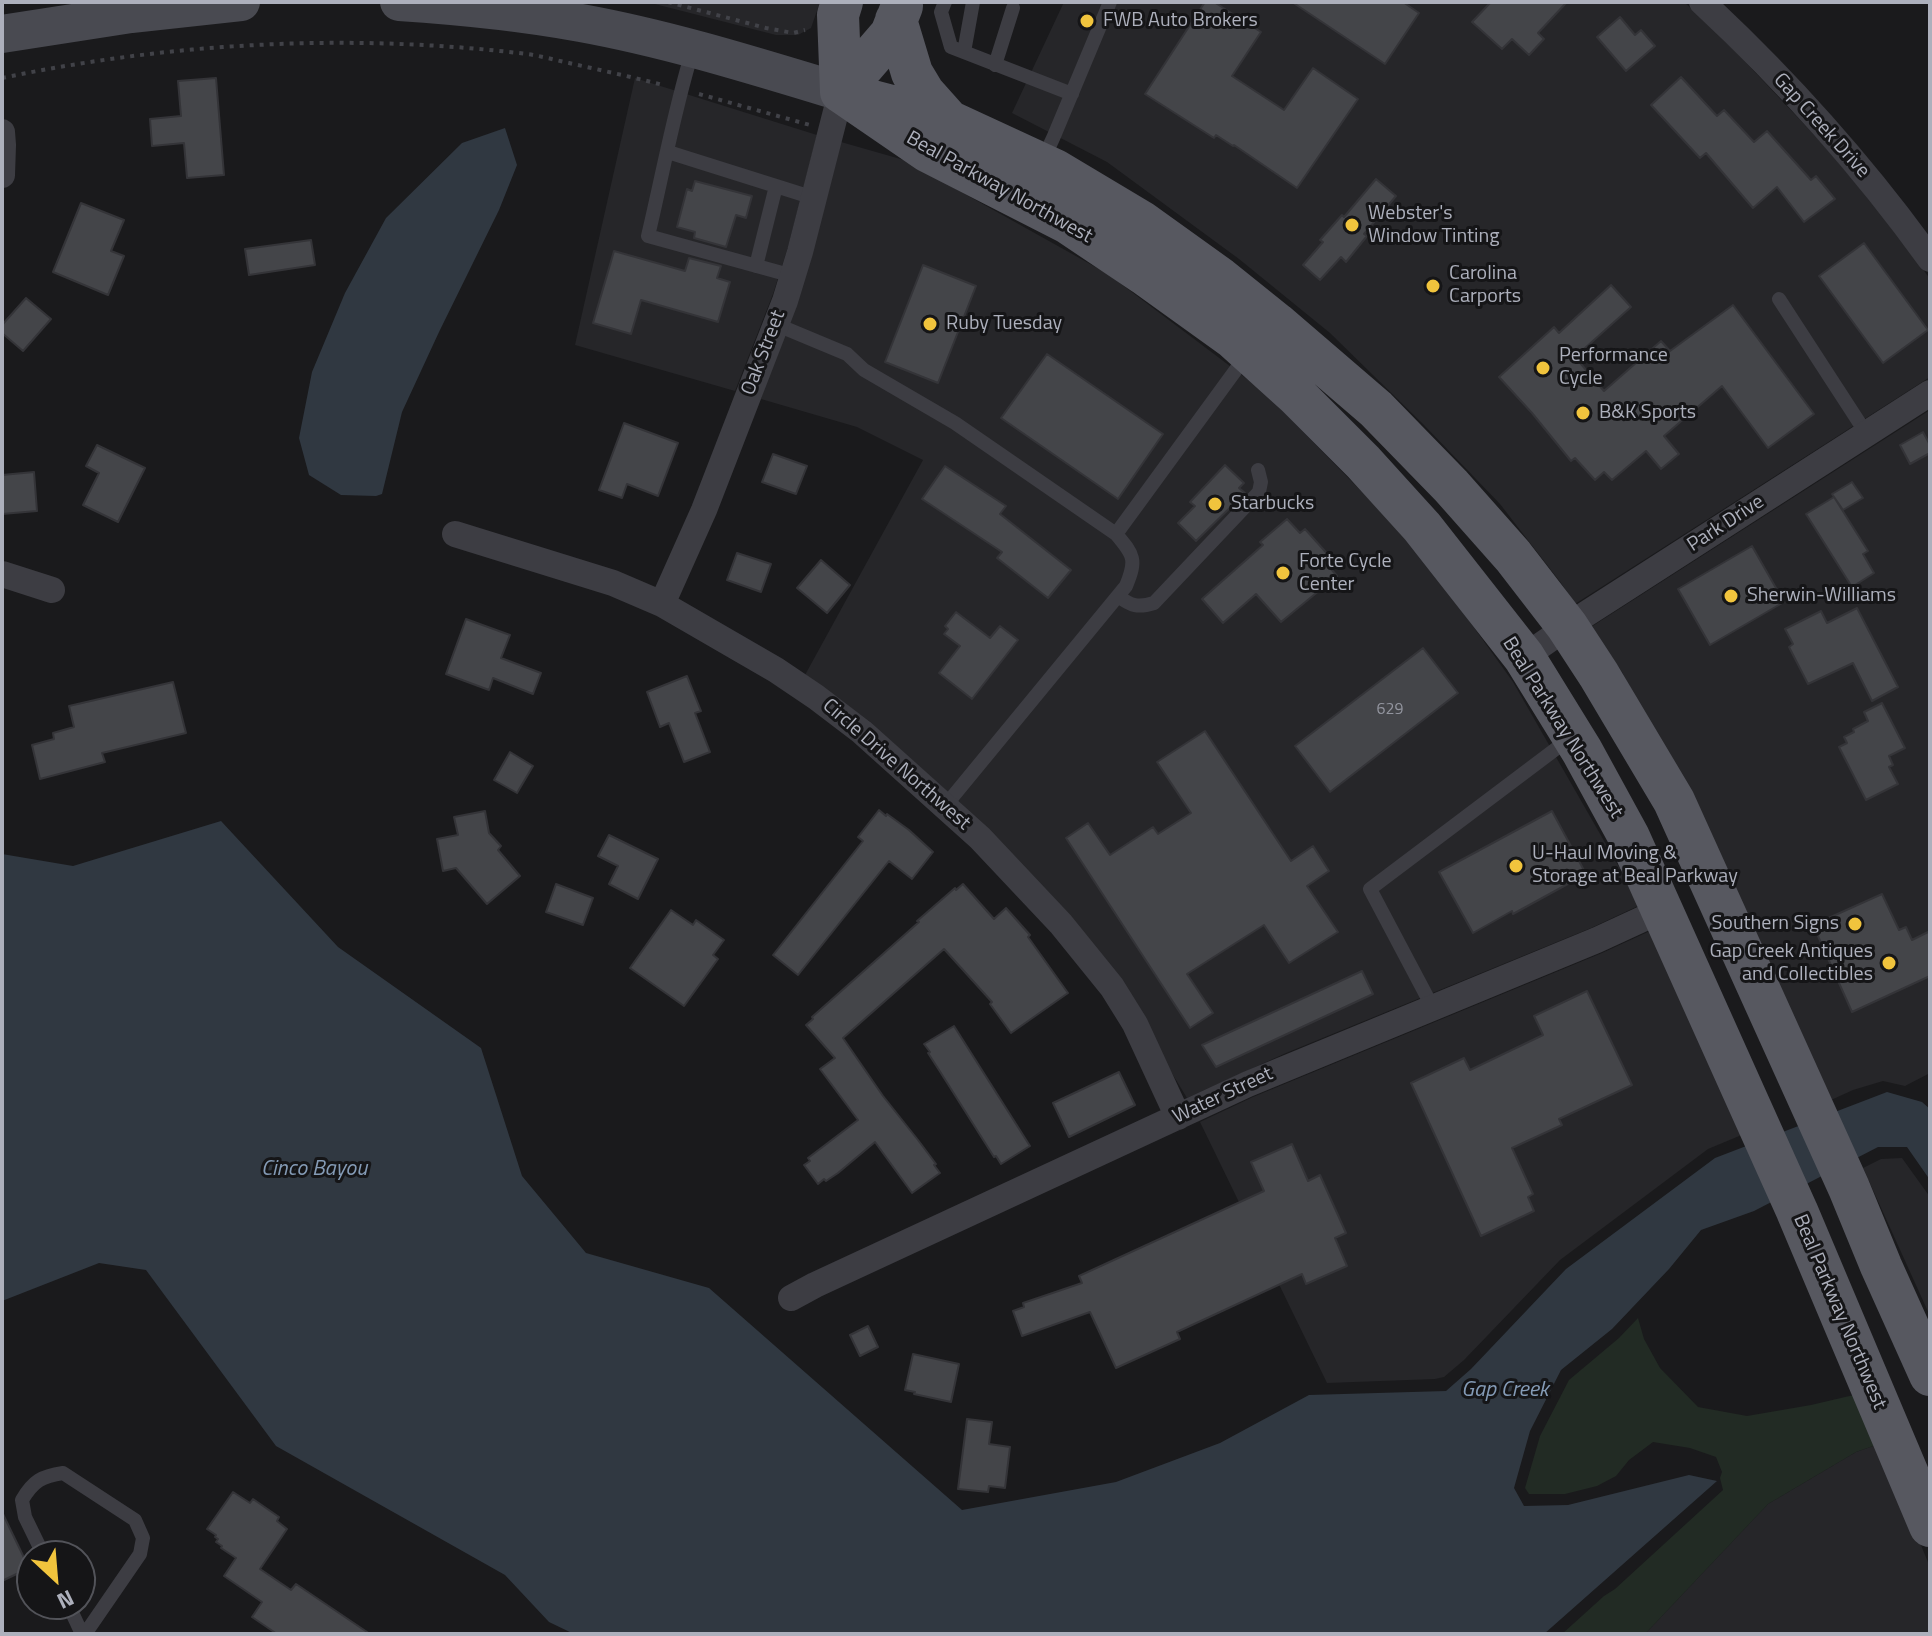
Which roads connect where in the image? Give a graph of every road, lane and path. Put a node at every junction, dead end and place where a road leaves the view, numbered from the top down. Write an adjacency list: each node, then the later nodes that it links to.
1 (241, 2): 12 (main road)
2 (399, 2): 13 (main road, Beal Parkway Northwest)
3 (668, 2): 11 (path)
4 (842, 2): 18 (main road)
5 (945, 2): 14 (lane)
6 (973, 2): 14 (lane)
7 (1110, 2): 19 (lane)
8 (1702, 2): 28 (street, Gap Creek Drive)
9 (1013, 8): 15 (lane)
10 (900, 11): 18 (main road); 20 (main road)
11 (807, 30)
12 (2, 34)
13 (693, 49): 17 (lane); 18 (main road, Beal Parkway Northwest)
14 (964, 52): 15 (lane)
15 (995, 65): 19 (lane)
16 (2, 78): 17 (path)
17 (681, 89): 22 (path); 23 (lane)
18 (841, 92): 20 (main road, Beal Parkway Northwest); 22 (street, Oak Street); 33 (main road, Beal Parkway Northwest)
19 (1072, 94): 24 (lane)
20 (949, 121): 24 (main road, Beal Parkway Northwest)
21 (2, 132): 25 (street)
22 (831, 132): 27 (street, Oak Street)
23 (668, 152): 26 (lane); 29 (lane)
24 (1041, 163): 33 (main road, Beal Parkway Northwest)
25 (2, 175)
26 (776, 186): 27 (lane); 29 (lane)
27 (814, 198): 30 (street, Oak Street)
28 (1930, 259)
29 (756, 266): 30 (lane)
30 (793, 276): 32 (street, Oak Street)
31 (1779, 299): 35 (lane)
32 (775, 324): 38 (lane); 42 (street, Oak Street)
33 (1262, 338): 38 (lane); 43 (main road, Beal Parkway Northwest); 44 (main road, Beal Parkway Northwest)
34 (1930, 393): 35 (street, Park Drive)
35 (1866, 433): 43 (street, Park Drive)
36 (1258, 470): 41 (lane)
37 (455, 534): 42 (street, Circle Drive Northwest)
38 (1116, 534): 41 (lane)
39 (2, 574): 40 (street)
40 (52, 590)
41 (1118, 596): 46 (lane)
42 (662, 604): 46 (street, Circle Drive Northwest)
43 (1567, 626): 44 (street, Park Drive); 49 (main road, Beal Parkway Northwest)
44 (1524, 657): 45 (main road, Beal Parkway Northwest)
45 (1573, 736): 47 (main road, Beal Parkway Northwest); 48 (lane)
46 (945, 806): 50 (street, Circle Drive Northwest)
47 (1662, 910): 48 (street, Water Street); 49 (main road); 53 (main road, Beal Parkway Northwest)
48 (1433, 1008): 50 (street, Water Street)
49 (1810, 1101): 52 (main road, Beal Parkway Northwest)
50 (1178, 1117): 51 (street, Water Street)
51 (791, 1298)
52 (1930, 1375)
53 (1930, 1526)
54 (36, 1540): 55 (lane)
55 (96, 1616)

